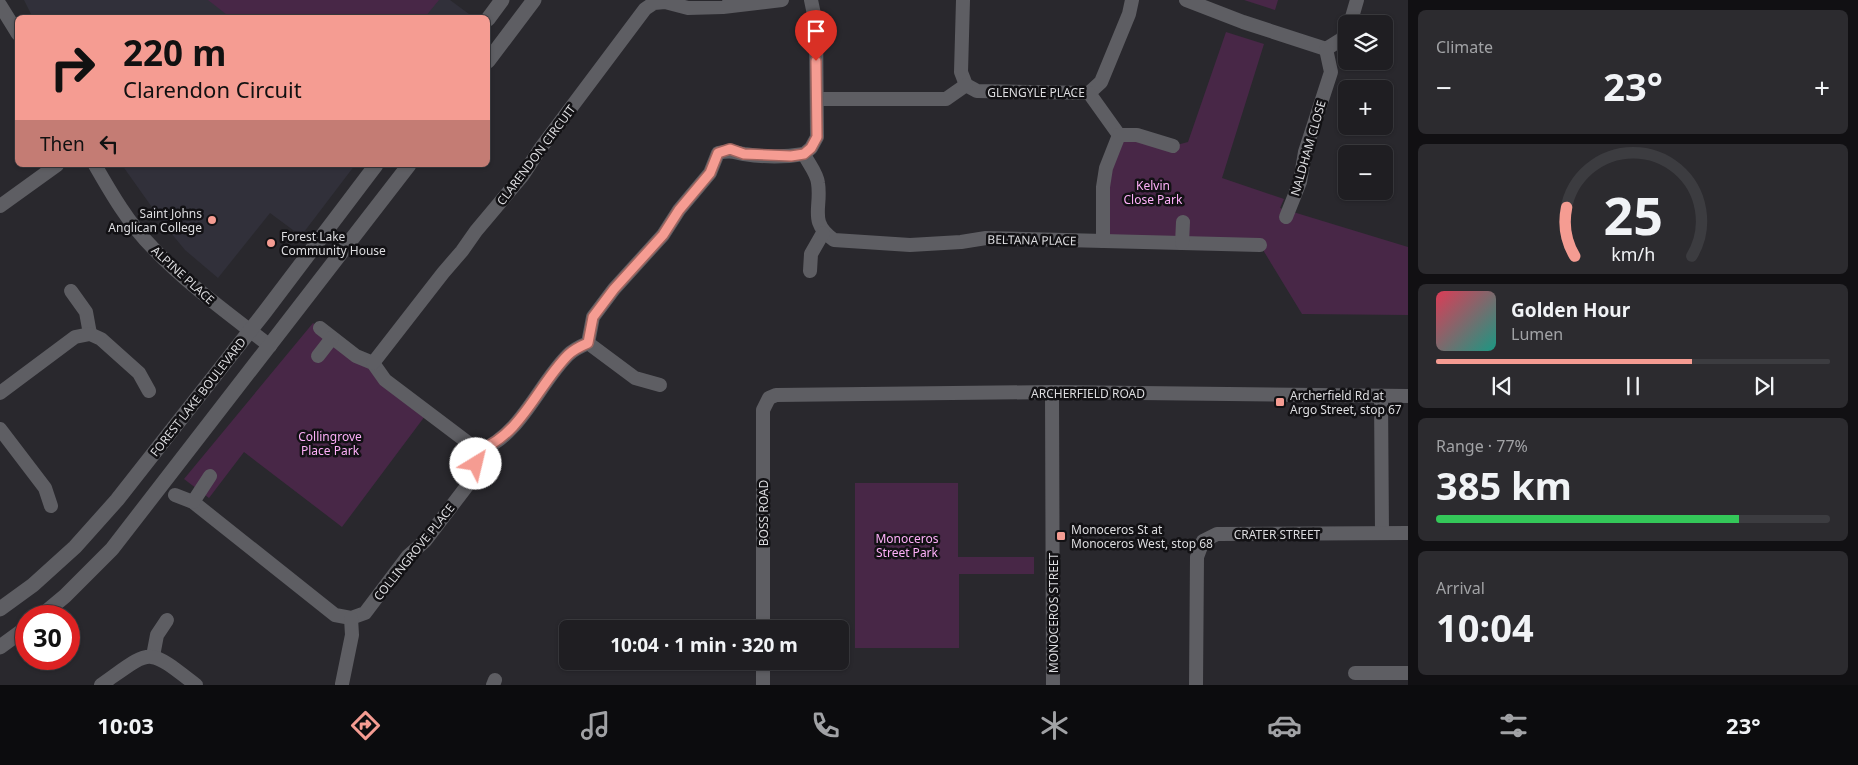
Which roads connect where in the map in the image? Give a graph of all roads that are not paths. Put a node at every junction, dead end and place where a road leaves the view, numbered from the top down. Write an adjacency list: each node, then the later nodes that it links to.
1 (502, 0): 13 (main road)
2 (534, 0): 17 (main road)
3 (782, 0): 10 (street, CLARENDON CIRCUIT)
4 (811, 0): 20 (street)
5 (963, 0): 18 (street)
6 (1132, 0): 19 (street, GLENGYLE PLACE)
7 (1186, 0): 16 (street)
8 (1358, 0): 12 (street)
9 (666, 1): 10 (street, CLARENDON CIRCUIT); 44 (street, CLARENDON CIRCUIT)
10 (749, 1)
11 (0, 6): 14 (street)
12 (1353, 15)
13 (490, 16)
14 (15, 29)
15 (1338, 42): 16 (street)
16 (1326, 50): 29 (street, NALDHAM CLOSE)
17 (490, 58)
18 (966, 84): 19 (street, GLENGYLE PLACE); 20 (street)
19 (1089, 93): 21 (street)
20 (817, 99): 23 (street)
21 (1119, 134): 22 (street); 32 (street)
22 (1173, 146)
23 (804, 154): 31 (street); 41 (street)
24 (53, 167): 28 (street)
25 (96, 167): 38 (street, ALPINE PLACE)
26 (374, 167): 38 (main road, FOREST LAKE BOULEVARD)
27 (407, 167): 42 (main road, FOREST LAKE BOULEVARD)
28 (1, 203)
29 (1286, 217)
30 (1183, 222): 33 (street)
31 (824, 233): 32 (street, BELTANA PLACE); 35 (street)
32 (1103, 241): 33 (street, BELTANA PLACE)
33 (1182, 243): 34 (street, BELTANA PLACE)
34 (1260, 245)
35 (810, 271)
36 (71, 291): 39 (street)
37 (320, 328): 40 (street)
38 (250, 330): 42 (street, ALPINE PLACE); 61 (main road, FOREST LAKE BOULEVARD)
39 (90, 334): 46 (street); 48 (street)
40 (332, 338): 43 (street); 44 (street)
41 (588, 343): 45 (street); 53 (street)
42 (270, 346): 60 (main road, FOREST LAKE BOULEVARD)
43 (318, 356)
44 (373, 363): 53 (street)
45 (660, 385)
46 (149, 391)
47 (1052, 392): 49 (street, ARCHERFIELD ROAD); 51 (street, ARCHERFIELD ROAD); 75 (street, MONOCEROS STREET)
48 (0, 393)
49 (1381, 396): 50 (street, ARCHERFIELD ROAD); 58 (street)
50 (1408, 396)
51 (769, 398): 64 (street, BOSS ROAD)
52 (0, 429): 57 (street)
53 (479, 450): 62 (street, COLLINGROVE PLACE)
54 (210, 476): 56 (street)
55 (175, 495): 56 (street)
56 (193, 502): 62 (street)
57 (52, 506)
58 (1382, 533): 59 (street, CRATER STREET); 76 (street, CRATER STREET)
59 (1408, 533)
60 (54, 605)
61 (0, 609)
62 (351, 618): 71 (street)
63 (168, 620): 67 (street)
64 (763, 620)
65 (15, 636): 66 (main road)
66 (0, 647)
67 (154, 656): 72 (street); 73 (street)
68 (763, 670): 74 (street)
69 (1355, 673): 70 (street)
70 (1408, 673)
71 (342, 684)
72 (101, 685)
73 (196, 685)
74 (763, 685)
75 (1053, 685)
76 (1196, 685)

